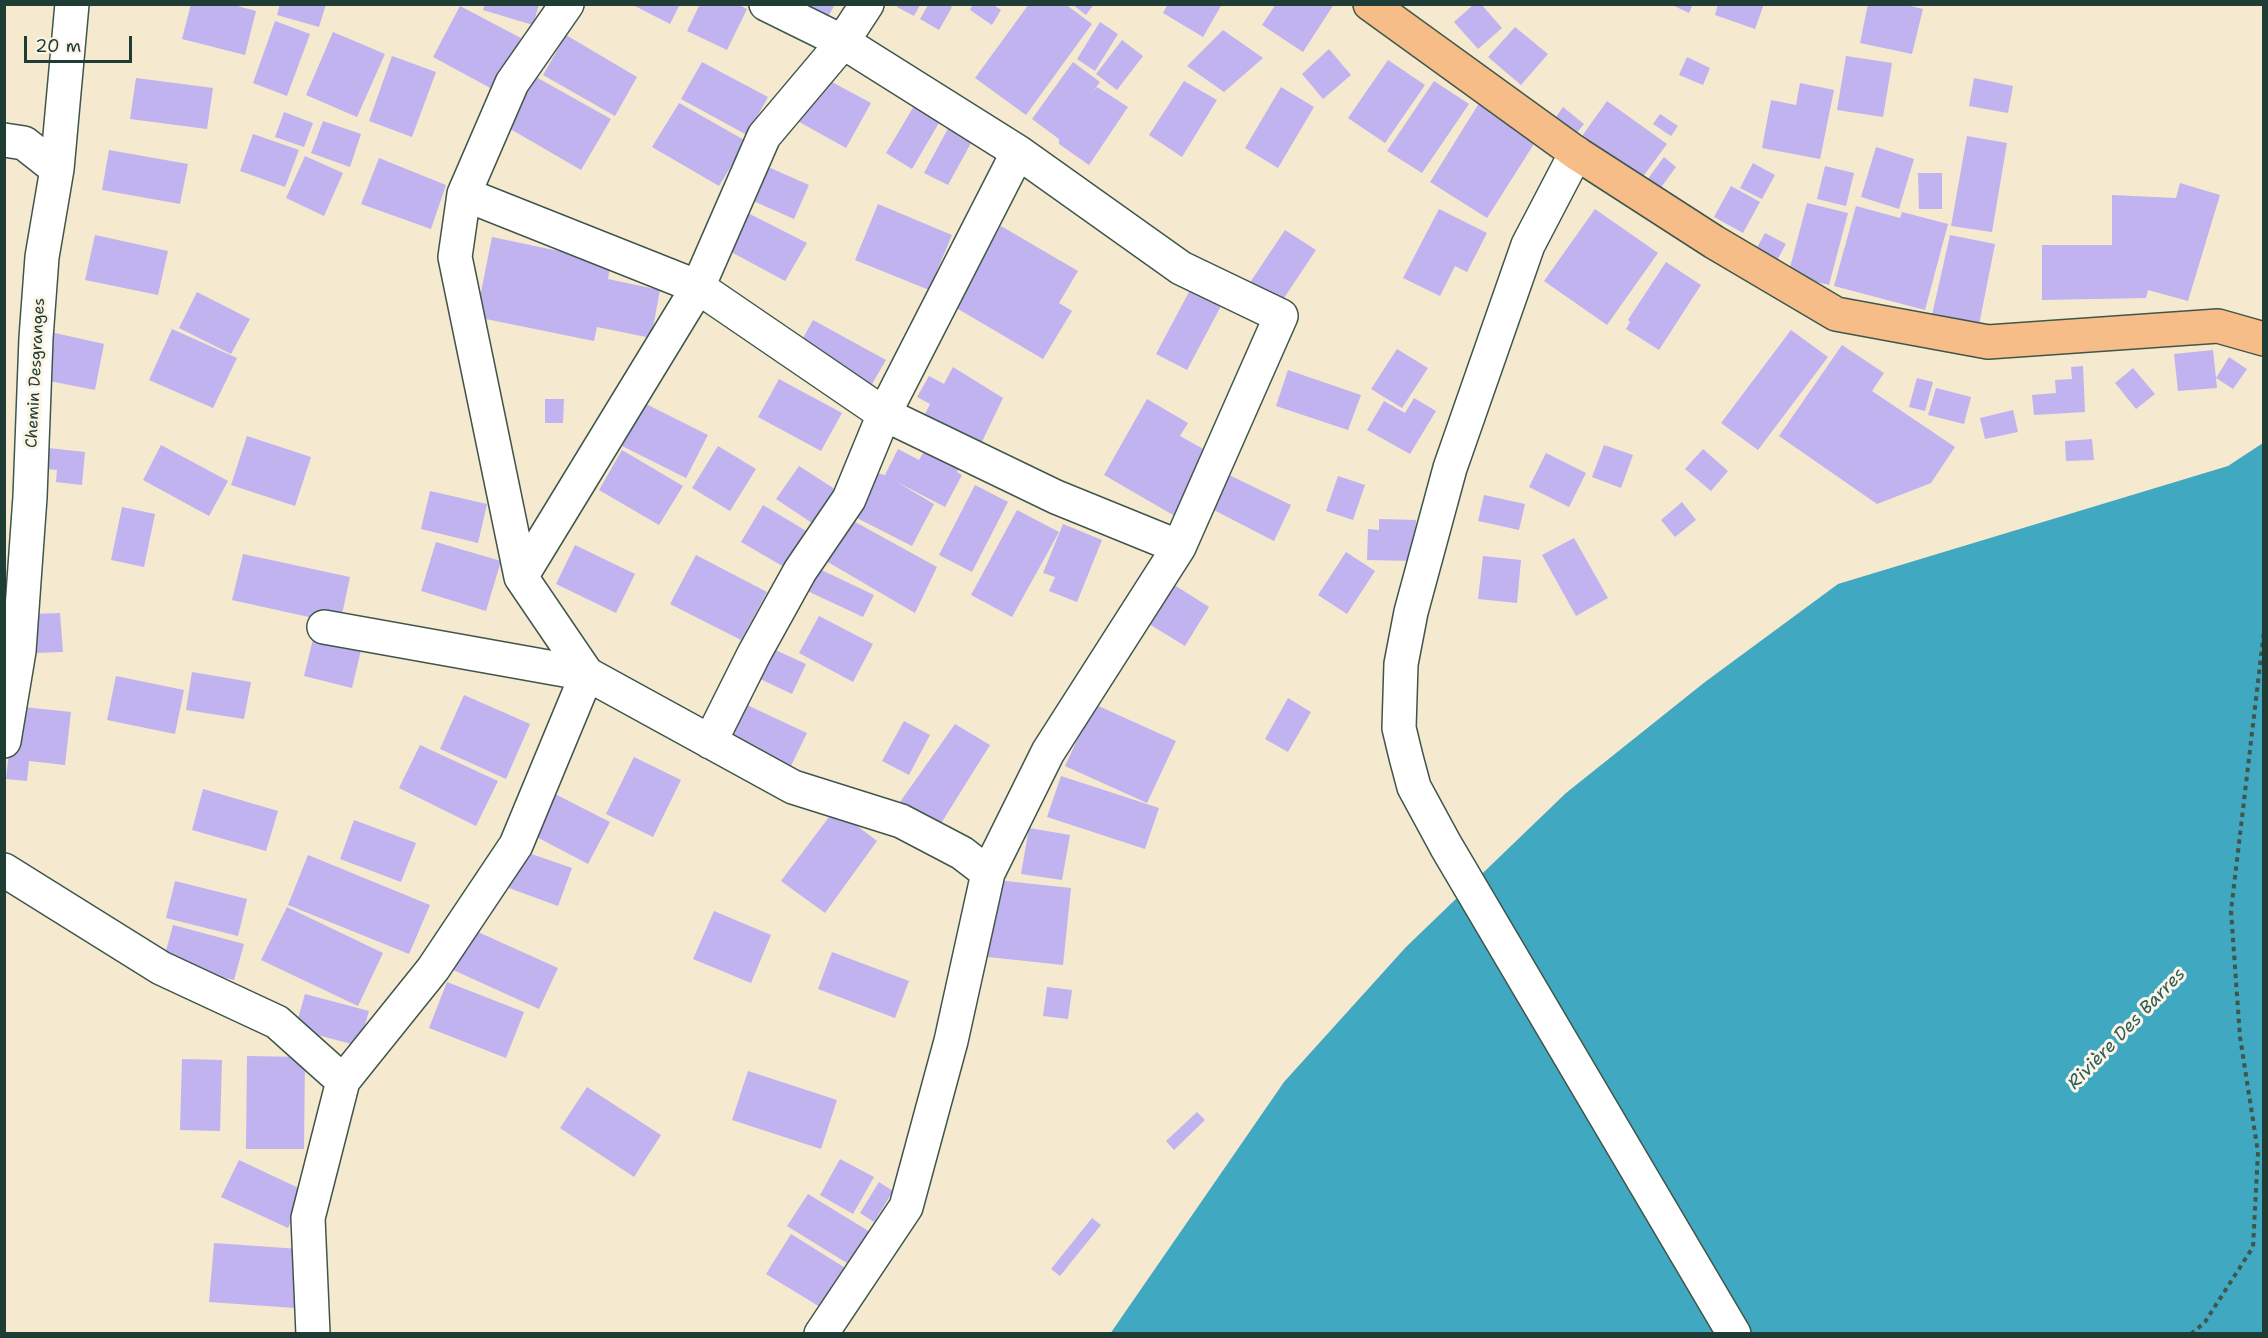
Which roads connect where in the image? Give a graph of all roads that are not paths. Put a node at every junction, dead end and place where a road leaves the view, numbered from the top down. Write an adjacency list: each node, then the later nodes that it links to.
1 (72, 4): 10 (street, Chemin Desgranges)
2 (567, 4): 11 (street)
3 (766, 4): 6 (street)
4 (867, 4): 6 (street)
5 (1370, 4): 9 (main road)
6 (843, 42): 8 (street); 12 (street)
7 (4, 140): 10 (street)
8 (1017, 152): 14 (street); 15 (street)
9 (1576, 153): 13 (main road); 26 (street)
10 (57, 169): 19 (street, Chemin Desgranges)
11 (464, 194): 12 (street); 16 (street)
12 (699, 287): 14 (street); 16 (street)
13 (2264, 339)
14 (884, 414): 15 (street); 20 (street)
15 (1179, 547): 22 (street)
16 (521, 578): 18 (street)
17 (324, 627): 18 (street)
18 (586, 674): 20 (street); 23 (street)
19 (4, 741)
20 (710, 742): 22 (street)
21 (4, 870): 23 (street)
22 (988, 873): 25 (street)
23 (344, 1081): 24 (street)
24 (313, 1334)
25 (821, 1334)
26 (1734, 1334)

